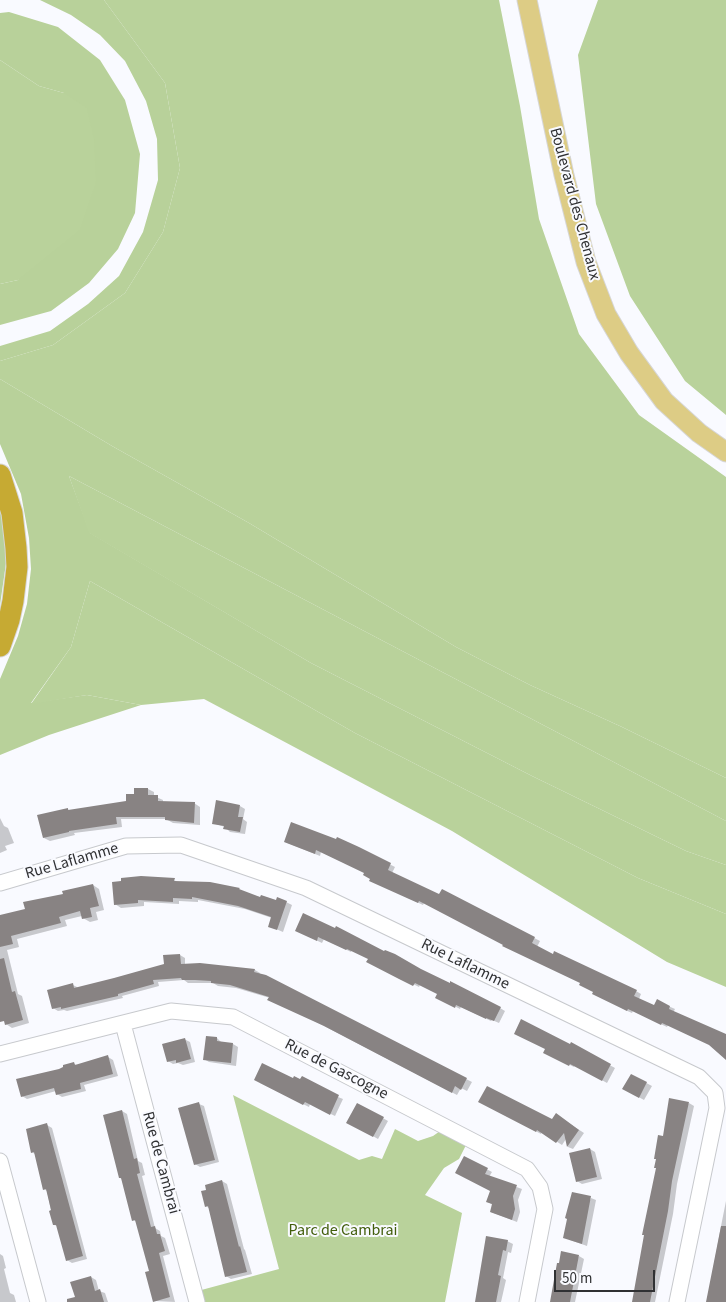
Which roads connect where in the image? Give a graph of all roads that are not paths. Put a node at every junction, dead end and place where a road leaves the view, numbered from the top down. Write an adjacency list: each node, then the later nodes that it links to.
1 (527, 0): 2 (main road, Boulevard des Chenaux)
2 (726, 452)
3 (0, 475): 4 (highway)
4 (0, 646)
5 (0, 883): 12 (street, Rue Laflamme)
6 (123, 1024): 7 (street, Rue de Gascogne); 10 (street, Rue de Cambrai); 11 (street, Rue de Gascogne)
7 (0, 1054)
8 (0, 1161): 9 (street)
9 (38, 1302)
10 (197, 1302)
11 (527, 1302)
12 (677, 1302)

